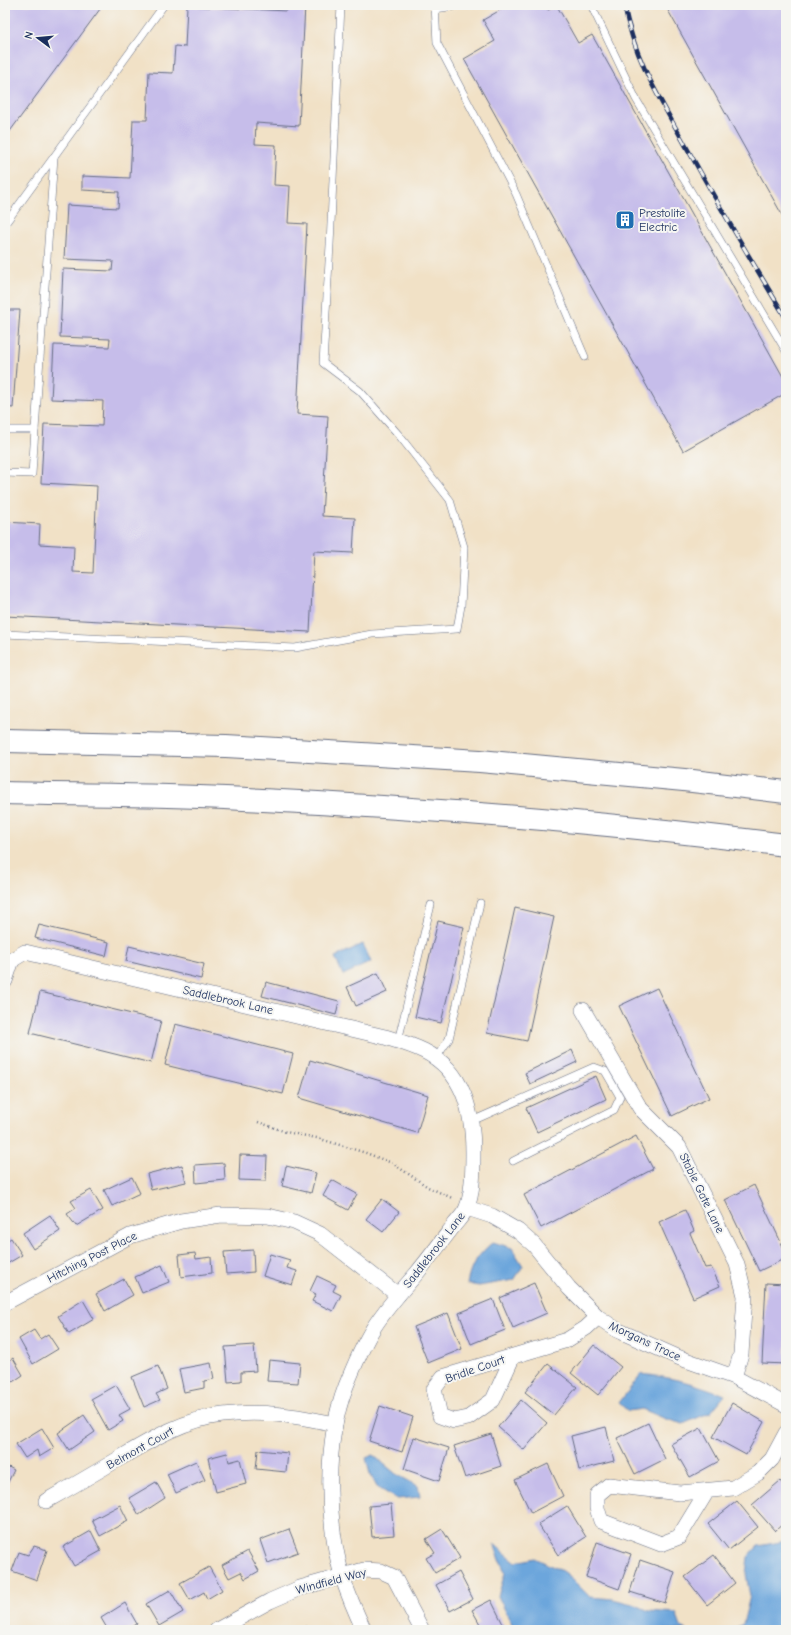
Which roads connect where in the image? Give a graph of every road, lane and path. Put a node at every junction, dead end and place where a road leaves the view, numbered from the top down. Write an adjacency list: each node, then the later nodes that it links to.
1 (164, 5): 6 (lane)
2 (340, 5): 13 (lane)
3 (462, 5): 5 (lane)
4 (591, 5): 8 (lane)
5 (435, 7): 9 (lane)
6 (54, 157): 7 (lane); 11 (lane)
7 (5, 224)
8 (786, 351)
9 (585, 357)
10 (5, 430): 11 (lane)
11 (35, 430): 12 (lane)
12 (5, 473)
13 (5, 634)
14 (5, 741): 15 (highway)
15 (786, 792)
16 (5, 793): 17 (highway)
17 (786, 844)
18 (480, 903): 23 (lane)
19 (431, 905): 22 (lane)
20 (5, 981): 22 (street, Saddlebrook Lane)
21 (583, 1010): 33 (street, Stable Gate Lane)
22 (398, 1041): 23 (street, Saddlebrook Lane)
23 (436, 1058): 24 (street, Saddlebrook Lane)
24 (472, 1121): 26 (lane); 28 (street, Saddlebrook Lane)
25 (258, 1122): 27 (path)
26 (513, 1161)
27 (452, 1198)
28 (467, 1208): 29 (street, Saddlebrook Lane); 31 (street, Morgans Trace)
29 (398, 1295): 30 (street, Hitching Post Place); 35 (street, Saddlebrook Lane)
30 (5, 1303)
31 (598, 1317): 32 (street, Bridle Court); 33 (street, Morgans Trace)
32 (513, 1356): 32 (street, Bridle Court)
33 (734, 1377): 34 (street, Morgans Trace)
34 (786, 1405)
35 (335, 1424): 38 (street, Belmont Court); 39 (street, Saddlebrook Lane)
36 (786, 1433): 37 (street)
37 (707, 1491)
38 (46, 1501)
39 (343, 1576): 40 (street, Windfield Way); 41 (street, Saddlebrook Lane); 42 (street, Windfield Way)
40 (217, 1630)
41 (364, 1630)
42 (422, 1630)

